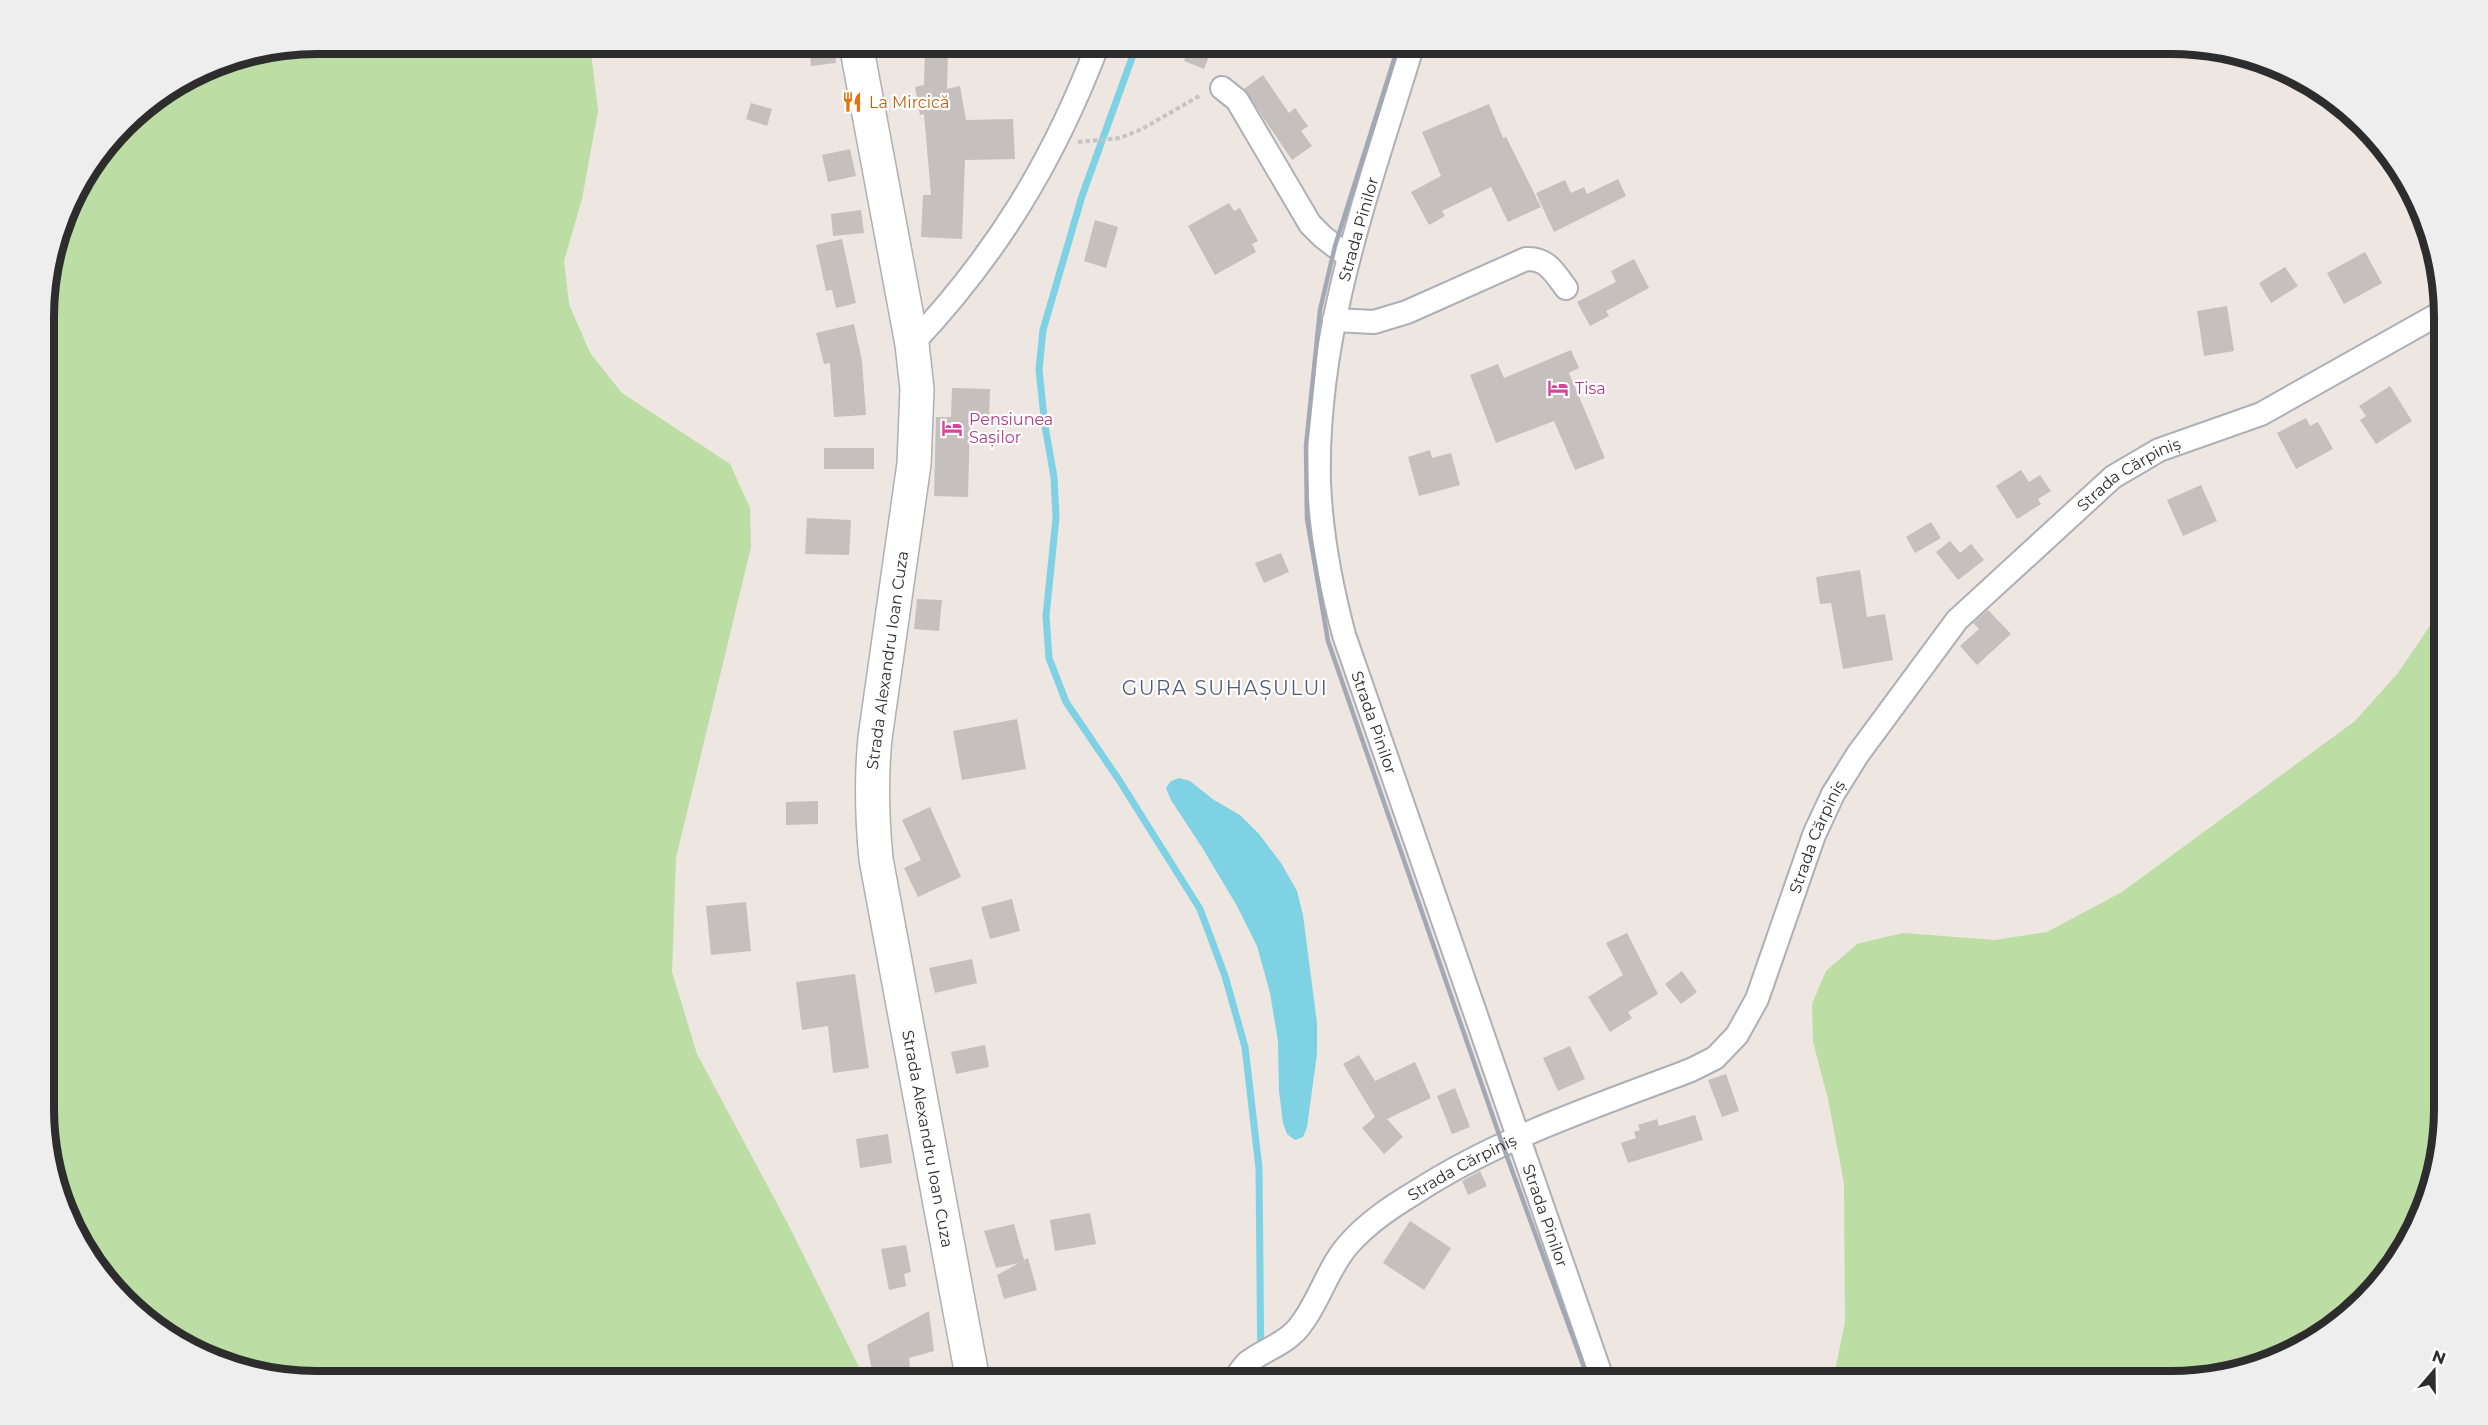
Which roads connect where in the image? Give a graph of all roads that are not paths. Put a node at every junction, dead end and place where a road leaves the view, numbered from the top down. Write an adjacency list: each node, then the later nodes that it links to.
1 (858, 54): 9 (main road, Strada Alexandru Ioan Cuza)
2 (1094, 54): 9 (street)
3 (1410, 54): 5 (street, Strada Pinilor)
4 (1222, 88): 5 (street)
5 (1349, 257): 8 (street, Strada Pinilor)
6 (1566, 288): 8 (street)
7 (2434, 317): 10 (street, Strada Cărpiniș)
8 (1334, 320): 10 (street, Strada Pinilor)
9 (912, 344): 11 (main road, Strada Alexandru Ioan Cuza)
10 (1516, 1137): 12 (street, Strada Cărpiniș); 13 (street, Strada Pinilor)
11 (971, 1371)
12 (1243, 1371)
13 (1599, 1371)

